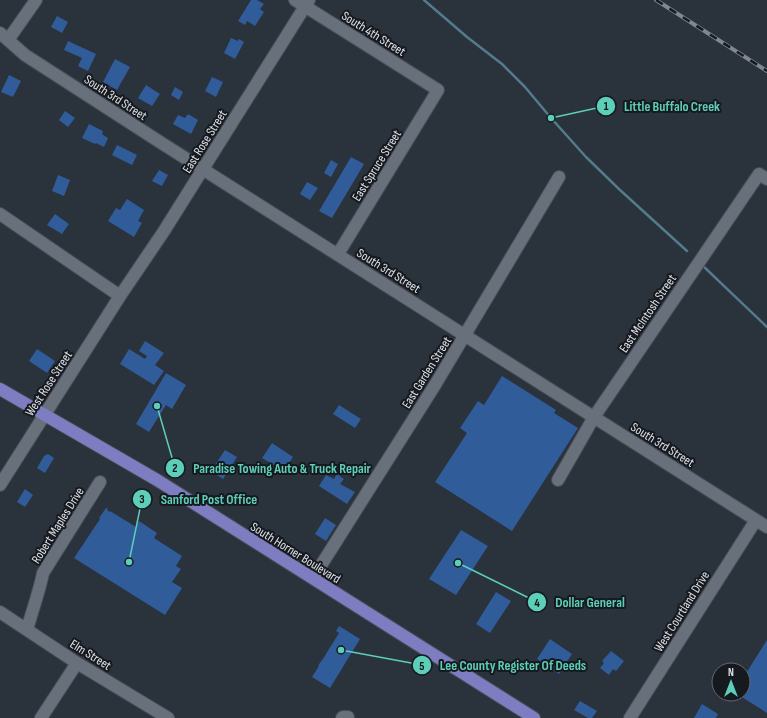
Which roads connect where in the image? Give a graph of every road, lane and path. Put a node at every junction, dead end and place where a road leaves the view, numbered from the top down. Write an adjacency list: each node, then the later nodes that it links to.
1 (36, 0): 3 (street)
2 (303, 2): 4 (street, South 4th Street); 5 (street, East Rose Street)
3 (4, 37): 5 (street, South 3rd Street)
4 (438, 90): 9 (street, East Spruce Street)
5 (203, 169): 9 (street, South 3rd Street); 10 (street, East Rose Street)
6 (559, 177): 11 (street, East Garden Street)
7 (767, 179): 14 (street, East McIntosh Street)
8 (0, 214): 10 (street)
9 (338, 254): 11 (street, South 3rd Street)
10 (120, 296): 13 (street, West Rose Street)
11 (465, 335): 14 (street, South 3rd Street); 20 (street, East Garden Street)
12 (0, 389): 13 (main road, South Horner Boulevard)
13 (45, 414): 17 (street, West Rose Street); 20 (main road, South Horner Boulevard)
14 (594, 417): 15 (street, East McIntosh Street); 18 (street, South 3rd Street)
15 (558, 480)
16 (100, 482): 22 (street, Robert Maples Drive)
17 (0, 484)
18 (756, 520): 19 (street, South 3rd Street); 29 (street, West Courtland Drive)
19 (767, 527)
20 (313, 578): 28 (main road, South Horner Boulevard)
21 (0, 612): 22 (street, Elm Street)
22 (27, 630): 23 (street, Elm Street)
23 (77, 662): 24 (street); 25 (street, Elm Street)
24 (41, 718)
25 (168, 718)
26 (342, 718): 27 (street)
27 (348, 718)
28 (534, 718)
29 (630, 718)

